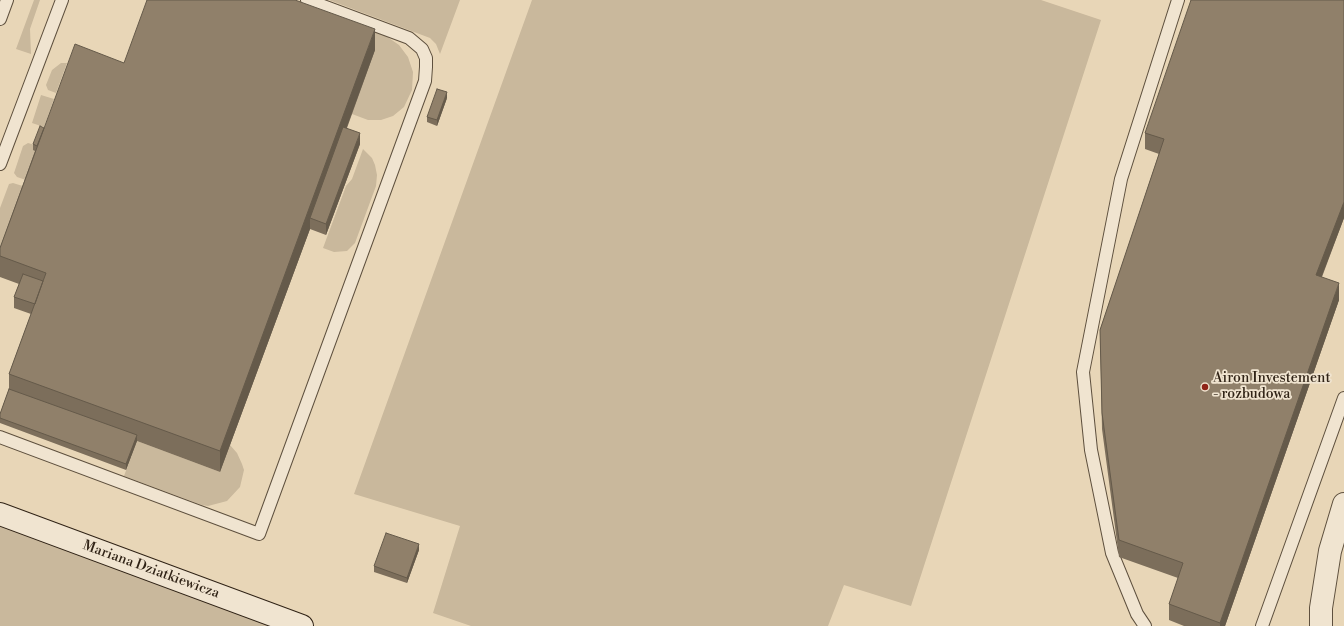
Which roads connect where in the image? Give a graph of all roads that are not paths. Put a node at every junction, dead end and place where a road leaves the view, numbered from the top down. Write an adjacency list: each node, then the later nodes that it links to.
1 (7, 0): 5 (lane)
2 (62, 0): 6 (lane)
3 (307, 0): 8 (lane)
4 (1178, 0): 13 (lane)
5 (0, 19)
6 (0, 164)
7 (1344, 398): 14 (lane)
8 (0, 437)
9 (1344, 504): 11 (street)
10 (0, 514): 12 (street, Mariana Dziatkiewicza)
11 (1327, 577): 15 (street); 16 (street)
12 (298, 625)
13 (1145, 626)
14 (1262, 626)
15 (1321, 626)
16 (1337, 626)

